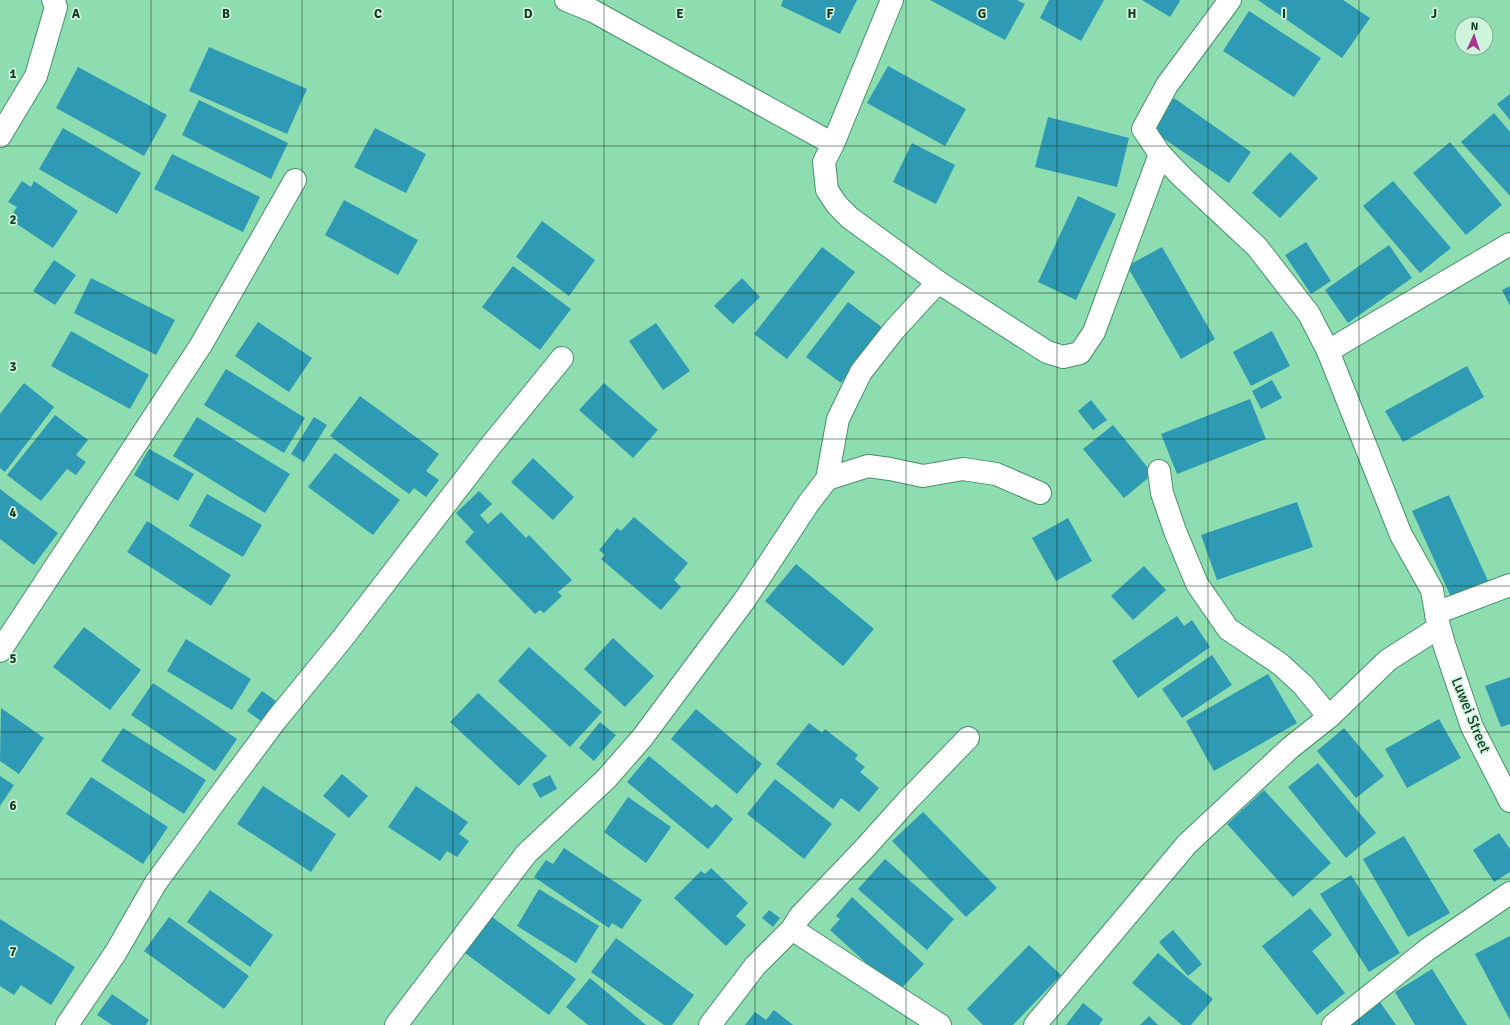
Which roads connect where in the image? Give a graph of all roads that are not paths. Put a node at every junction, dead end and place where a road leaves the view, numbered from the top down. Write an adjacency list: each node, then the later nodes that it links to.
1 (53, 0): 5 (street)
2 (566, 0): 6 (street)
3 (892, 0): 6 (street)
4 (1230, 0): 7 (street, Luwei Street)
5 (0, 136)
6 (833, 144): 10 (street)
7 (1160, 154): 10 (street); 11 (street, Luwei Street)
8 (295, 180): 18 (street)
9 (1510, 244): 11 (street)
10 (938, 282): 14 (street)
11 (1328, 351): 17 (street, Luwei Street)
12 (562, 358): 25 (street)
13 (1159, 471): 19 (street)
14 (827, 479): 15 (street); 26 (street)
15 (1040, 493)
16 (1510, 585): 17 (street)
17 (1437, 620): 19 (street); 21 (street, Luwei Street)
18 (0, 651)
19 (1329, 717): 29 (street)
20 (968, 738): 23 (street)
21 (1510, 801)
22 (1510, 893): 24 (street)
23 (792, 929): 27 (street); 28 (street)
24 (1333, 1024)
25 (67, 1025)
26 (396, 1025)
27 (710, 1025)
28 (940, 1025)
29 (1035, 1025)

